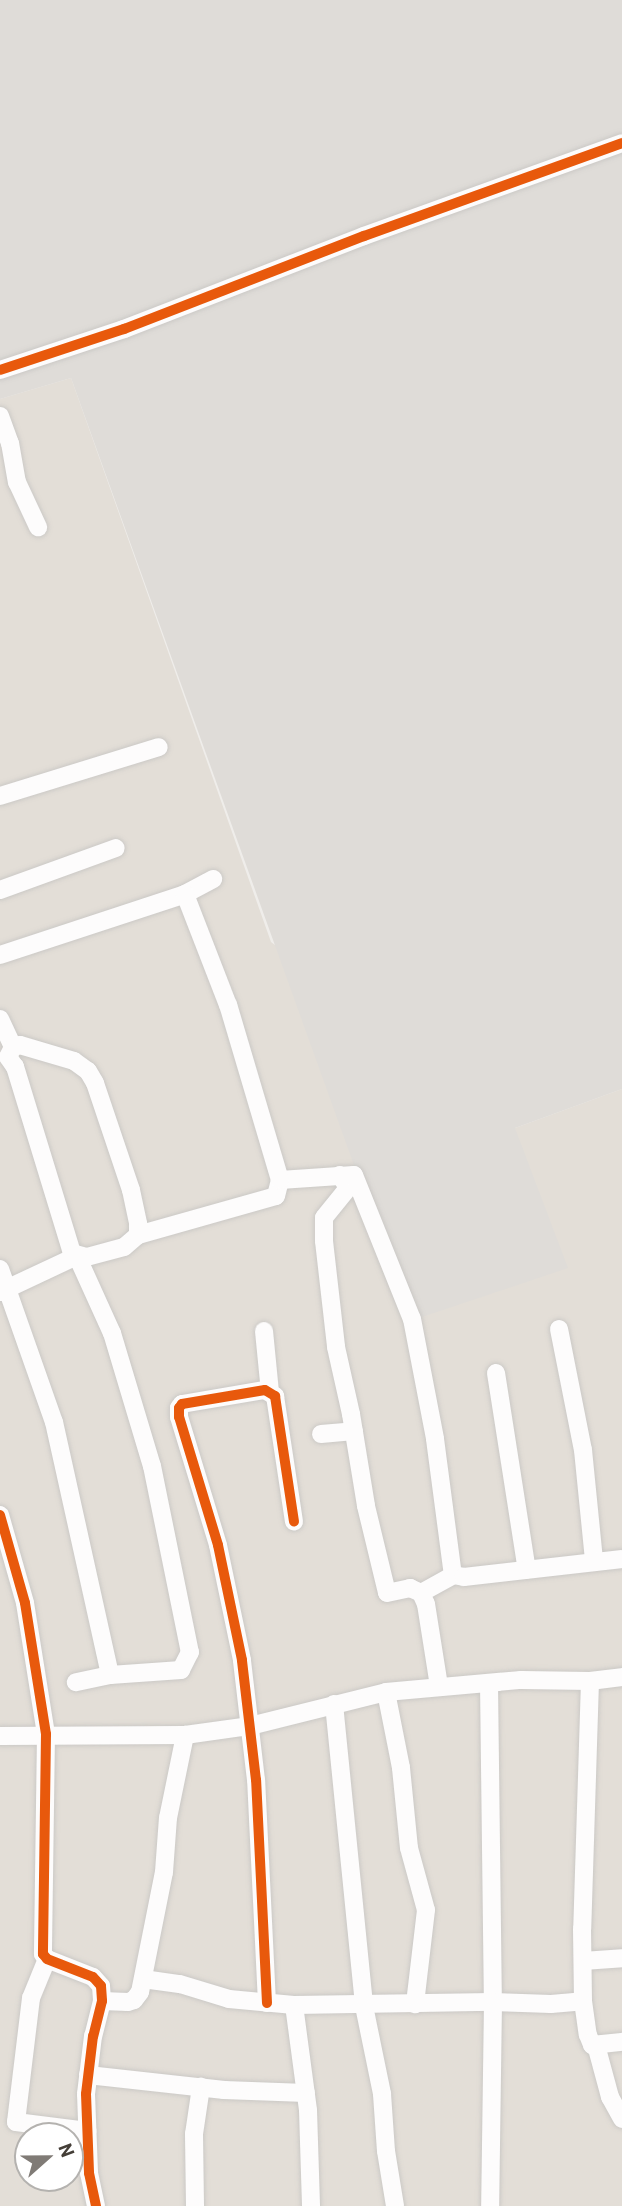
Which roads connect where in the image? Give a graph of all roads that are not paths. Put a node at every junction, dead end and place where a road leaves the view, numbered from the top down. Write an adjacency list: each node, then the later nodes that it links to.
1 (622, 143): 2 (street)
2 (0, 370)
3 (0, 416): 4 (street)
4 (38, 527)
5 (159, 747): 6 (street)
6 (0, 796)
7 (117, 848): 9 (street)
8 (213, 879): 10 (street)
9 (0, 890)
10 (185, 894): 11 (street); 15 (street)
11 (0, 955)
12 (0, 1019): 13 (street)
13 (7, 1053): 16 (street); 17 (street)
14 (340, 1175): 15 (street); 24 (street); 31 (street)
15 (280, 1180): 16 (street)
16 (138, 1235): 17 (street)
17 (77, 1256): 19 (street); 33 (street)
18 (0, 1269): 19 (street)
19 (4, 1290): 33 (street)
20 (559, 1329): 29 (street)
21 (264, 1331): 23 (street)
22 (496, 1373): 30 (street)
23 (270, 1392): 27 (street); 41 (street)
24 (354, 1431): 25 (street); 32 (street)
25 (321, 1434)
26 (0, 1516): 42 (street)
27 (295, 1521)
28 (622, 1559): 29 (street)
29 (594, 1561): 30 (street)
30 (527, 1570): 31 (street)
31 (453, 1576): 32 (street)
32 (421, 1594): 38 (street)
33 (110, 1675): 36 (street)
34 (622, 1677): 35 (street)
35 (590, 1681): 37 (street); 47 (street)
36 (76, 1682)
37 (489, 1683): 38 (street); 51 (street)
38 (439, 1686): 39 (street)
39 (386, 1692): 40 (street); 53 (street)
40 (334, 1704): 41 (street); 55 (street)
41 (250, 1726): 43 (street); 52 (street)
42 (46, 1734): 43 (street); 44 (street); 45 (street)
43 (185, 1735): 48 (street)
44 (0, 1736)
45 (47, 1958): 49 (street); 62 (street)
46 (622, 1958): 47 (street)
47 (583, 1961): 50 (street)
48 (143, 1979): 49 (street); 52 (street)
49 (102, 2001): 58 (street)
50 (583, 2001): 51 (street); 57 (street)
51 (493, 2002): 53 (street); 67 (street)
52 (267, 2003): 54 (street)
53 (415, 2004): 55 (street)
54 (294, 2005): 55 (street); 60 (street)
55 (364, 2006): 66 (street)
56 (622, 2042): 57 (street)
57 (596, 2045): 61 (street)
58 (88, 2075): 59 (street); 62 (street)
59 (201, 2087): 60 (street); 64 (street)
60 (306, 2093): 65 (street)
61 (622, 2119)
62 (88, 2131): 63 (street)
63 (96, 2206)
64 (195, 2206)
65 (311, 2206)
66 (396, 2206)
67 (491, 2206)

